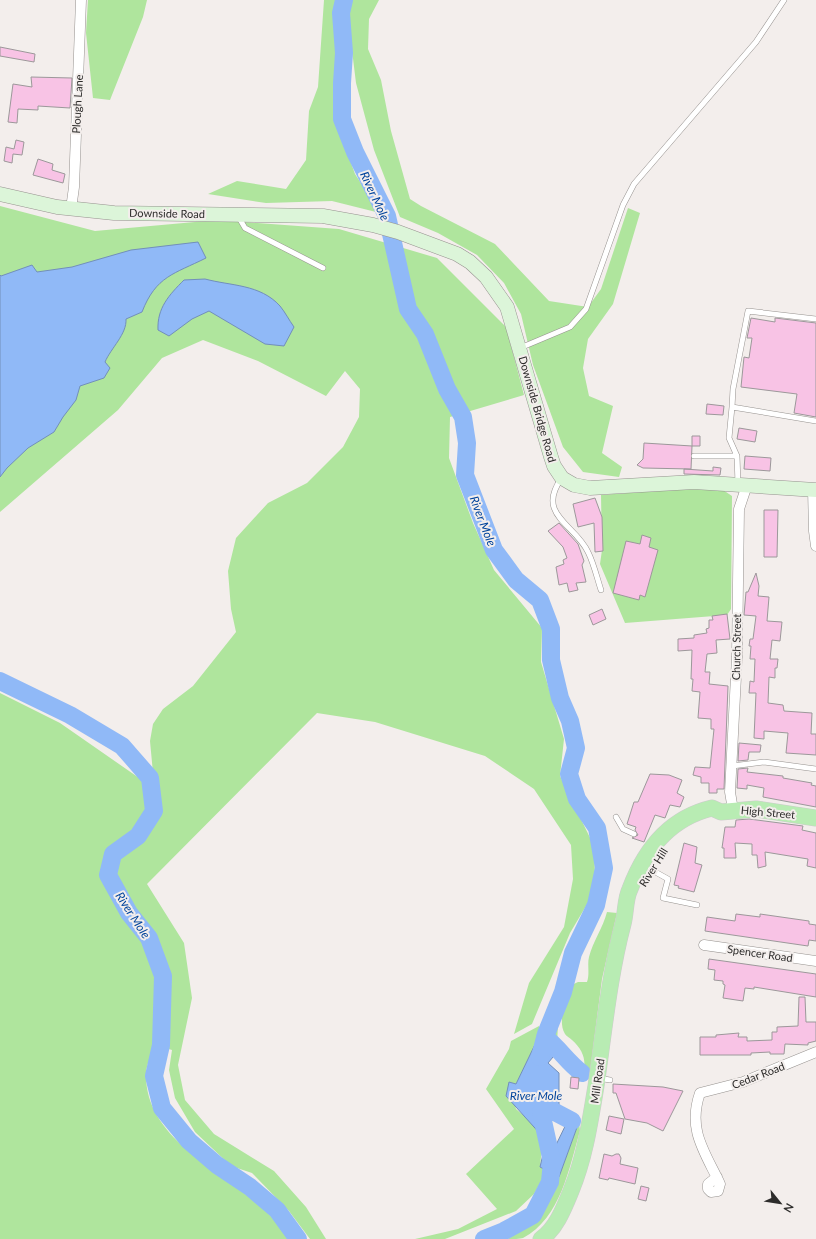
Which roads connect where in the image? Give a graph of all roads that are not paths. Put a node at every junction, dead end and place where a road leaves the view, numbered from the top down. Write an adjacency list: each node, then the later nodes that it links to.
1 (81, 0): 4 (street, Plough Lane)
2 (784, 0): 9 (lane)
3 (0, 194): 4 (street, Downside Road)
4 (71, 209): 5 (street, Downside Road)
5 (236, 214): 6 (street, Downside Road); 7 (lane)
6 (336, 218): 9 (street, Downside Bridge Road)
7 (323, 268)
8 (816, 320): 10 (lane)
9 (520, 348): 14 (street, Downside Bridge Road)
10 (732, 407): 11 (lane); 13 (lane)
11 (816, 421)
12 (694, 456): 13 (lane)
13 (737, 456): 15 (lane)
14 (562, 478): 15 (street); 18 (lane)
15 (742, 485): 16 (street); 19 (street, Church Street)
16 (814, 490): 17 (street)
17 (816, 546)
18 (601, 590)
19 (732, 766): 20 (lane); 21 (street, Church Street)
20 (816, 768)
21 (727, 811): 23 (main road, High Street); 25 (main road, River Hill); 27 (main road, River Hill)
22 (616, 817): 24 (lane)
23 (816, 818)
24 (634, 834)
25 (650, 869): 26 (lane); 27 (main road, River Hill)
26 (697, 905)
27 (626, 912): 32 (main road, Mill Road)
28 (704, 945): 29 (street, Spencer Road)
29 (816, 961)
30 (816, 1052): 31 (street, Cedar Road)
31 (717, 1177)
32 (541, 1239)

